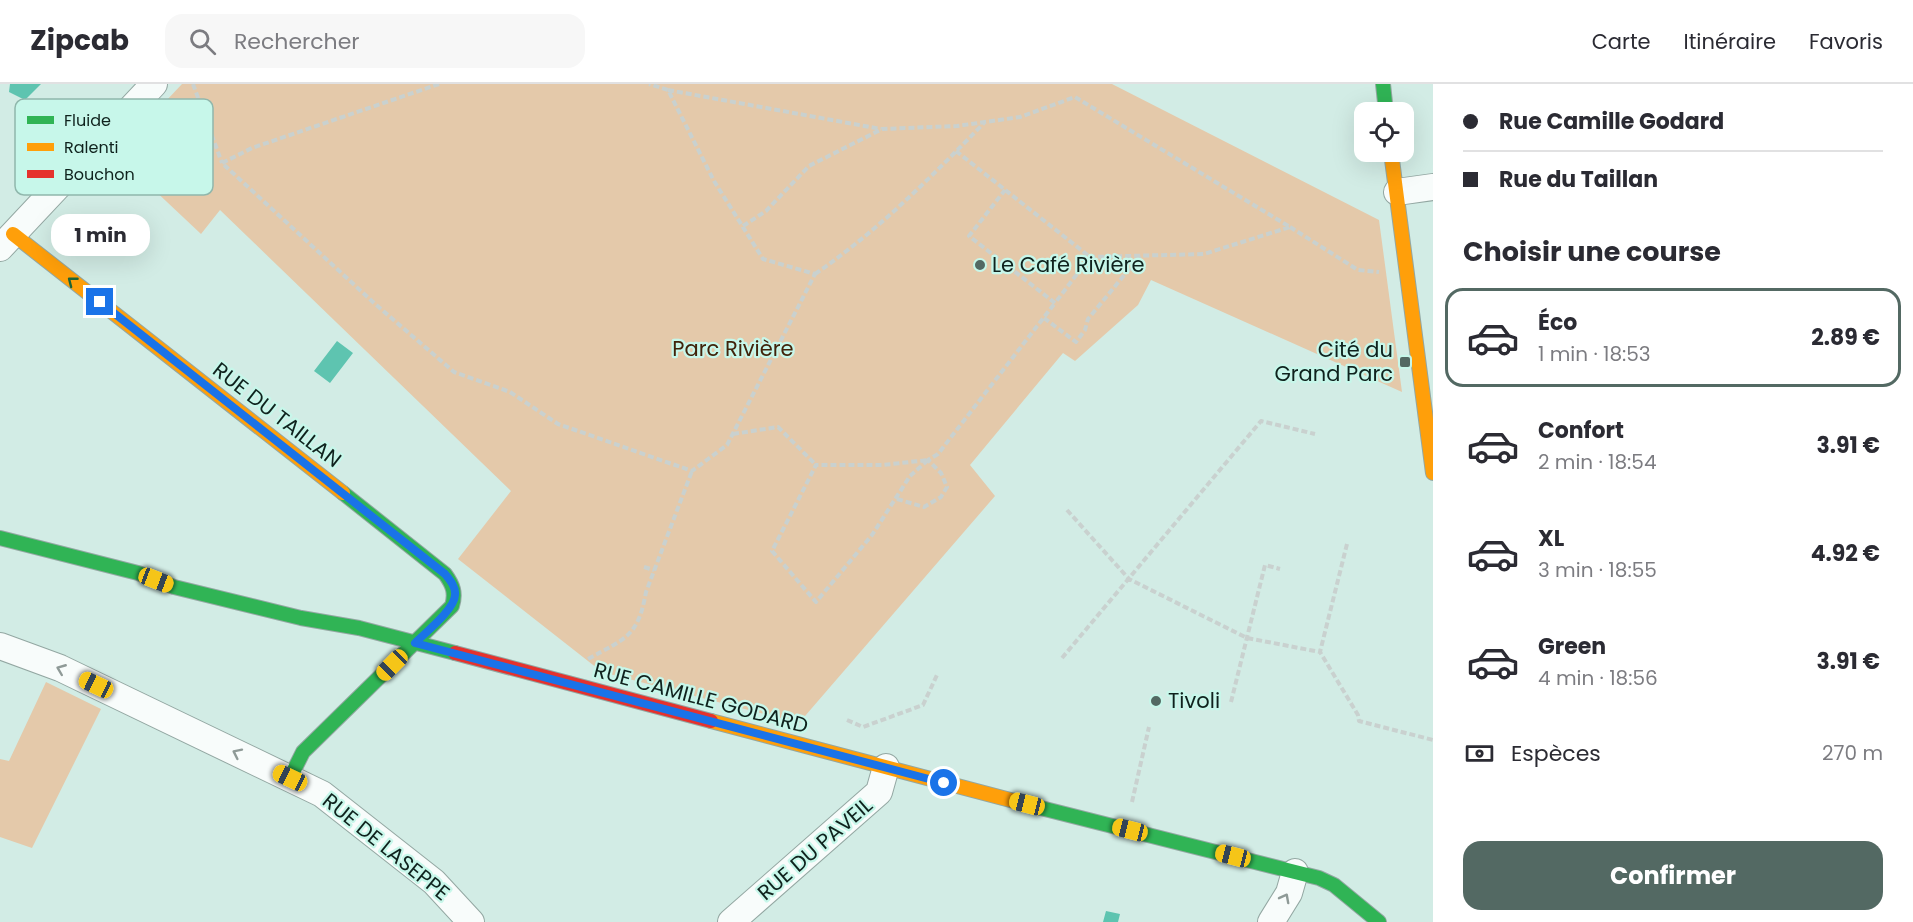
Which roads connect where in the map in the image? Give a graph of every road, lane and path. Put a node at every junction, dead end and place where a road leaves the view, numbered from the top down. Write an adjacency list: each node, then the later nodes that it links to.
1 (154, 84): 7 (street)
2 (193, 84): 8 (path)
3 (439, 84): 15 (path)
4 (648, 84): 6 (path)
5 (1383, 84): 9 (street)
6 (668, 90): 11 (path); 20 (path)
7 (140, 99)
8 (199, 99)
9 (1385, 102)
10 (985, 122): 11 (path); 13 (path); 21 (path)
11 (882, 129): 20 (path)
12 (213, 138): 15 (path)
13 (956, 152): 17 (path); 26 (path)
14 (1393, 162): 18 (street)
15 (222, 163): 33 (path)
16 (1433, 187): 18 (street)
17 (1005, 190): 24 (path); 27 (path)
18 (1396, 192): 34 (street)
19 (50, 195): 22 (street)
20 (742, 226): 26 (path)
21 (1290, 227): 23 (path); 25 (path)
22 (7, 241): 44 (street, RUE DU TAILLAN, one-way to 22)
23 (1140, 256): 24 (path); 28 (path)
24 (1090, 257): 27 (path)
25 (1386, 273)
26 (815, 274): 29 (path)
27 (1055, 303): 28 (path)
28 (1044, 318): 31 (path)
29 (733, 434): 32 (path); 33 (path)
30 (1315, 434): 42 (path)
31 (928, 460): 32 (path); 35 (path); 35 (path)
32 (816, 465): 35 (path)
33 (692, 471): 41 (path)
34 (1433, 473)
35 (897, 499)
36 (1067, 510): 42 (path)
37 (0, 538): 44 (street, RUE CAMILLE GODARD)
38 (1347, 544): 46 (path)
39 (644, 567): 41 (path)
40 (1280, 569): 43 (path)
41 (654, 570): 48 (path)
42 (1129, 579): 43 (path); 47 (path)
43 (1247, 638): 46 (path); 50 (path)
44 (415, 643): 54 (street, RUE CAMILLE GODARD); 55 (street, RUE DU TAILLAN)
45 (0, 646): 55 (street, RUE DE LASEPPE, one-way to 45)
46 (1320, 652): 53 (path)
47 (1062, 658)
48 (586, 660)
49 (937, 675): 51 (path)
50 (1231, 702)
51 (847, 720)
52 (1149, 727): 56 (path)
53 (1433, 741)
54 (886, 767): 56 (street, RUE CAMILLE GODARD); 59 (street, RUE DU PAVEIL)
55 (290, 778): 58 (street, RUE DE LASEPPE)
56 (1130, 830): 57 (street, RUE CAMILLE GODARD)
57 (1295, 872): 60 (street, one-way to 57); 61 (street, RUE CAMILLE GODARD)
58 (471, 922)
59 (730, 922)
60 (1271, 922)
61 (1379, 922)

